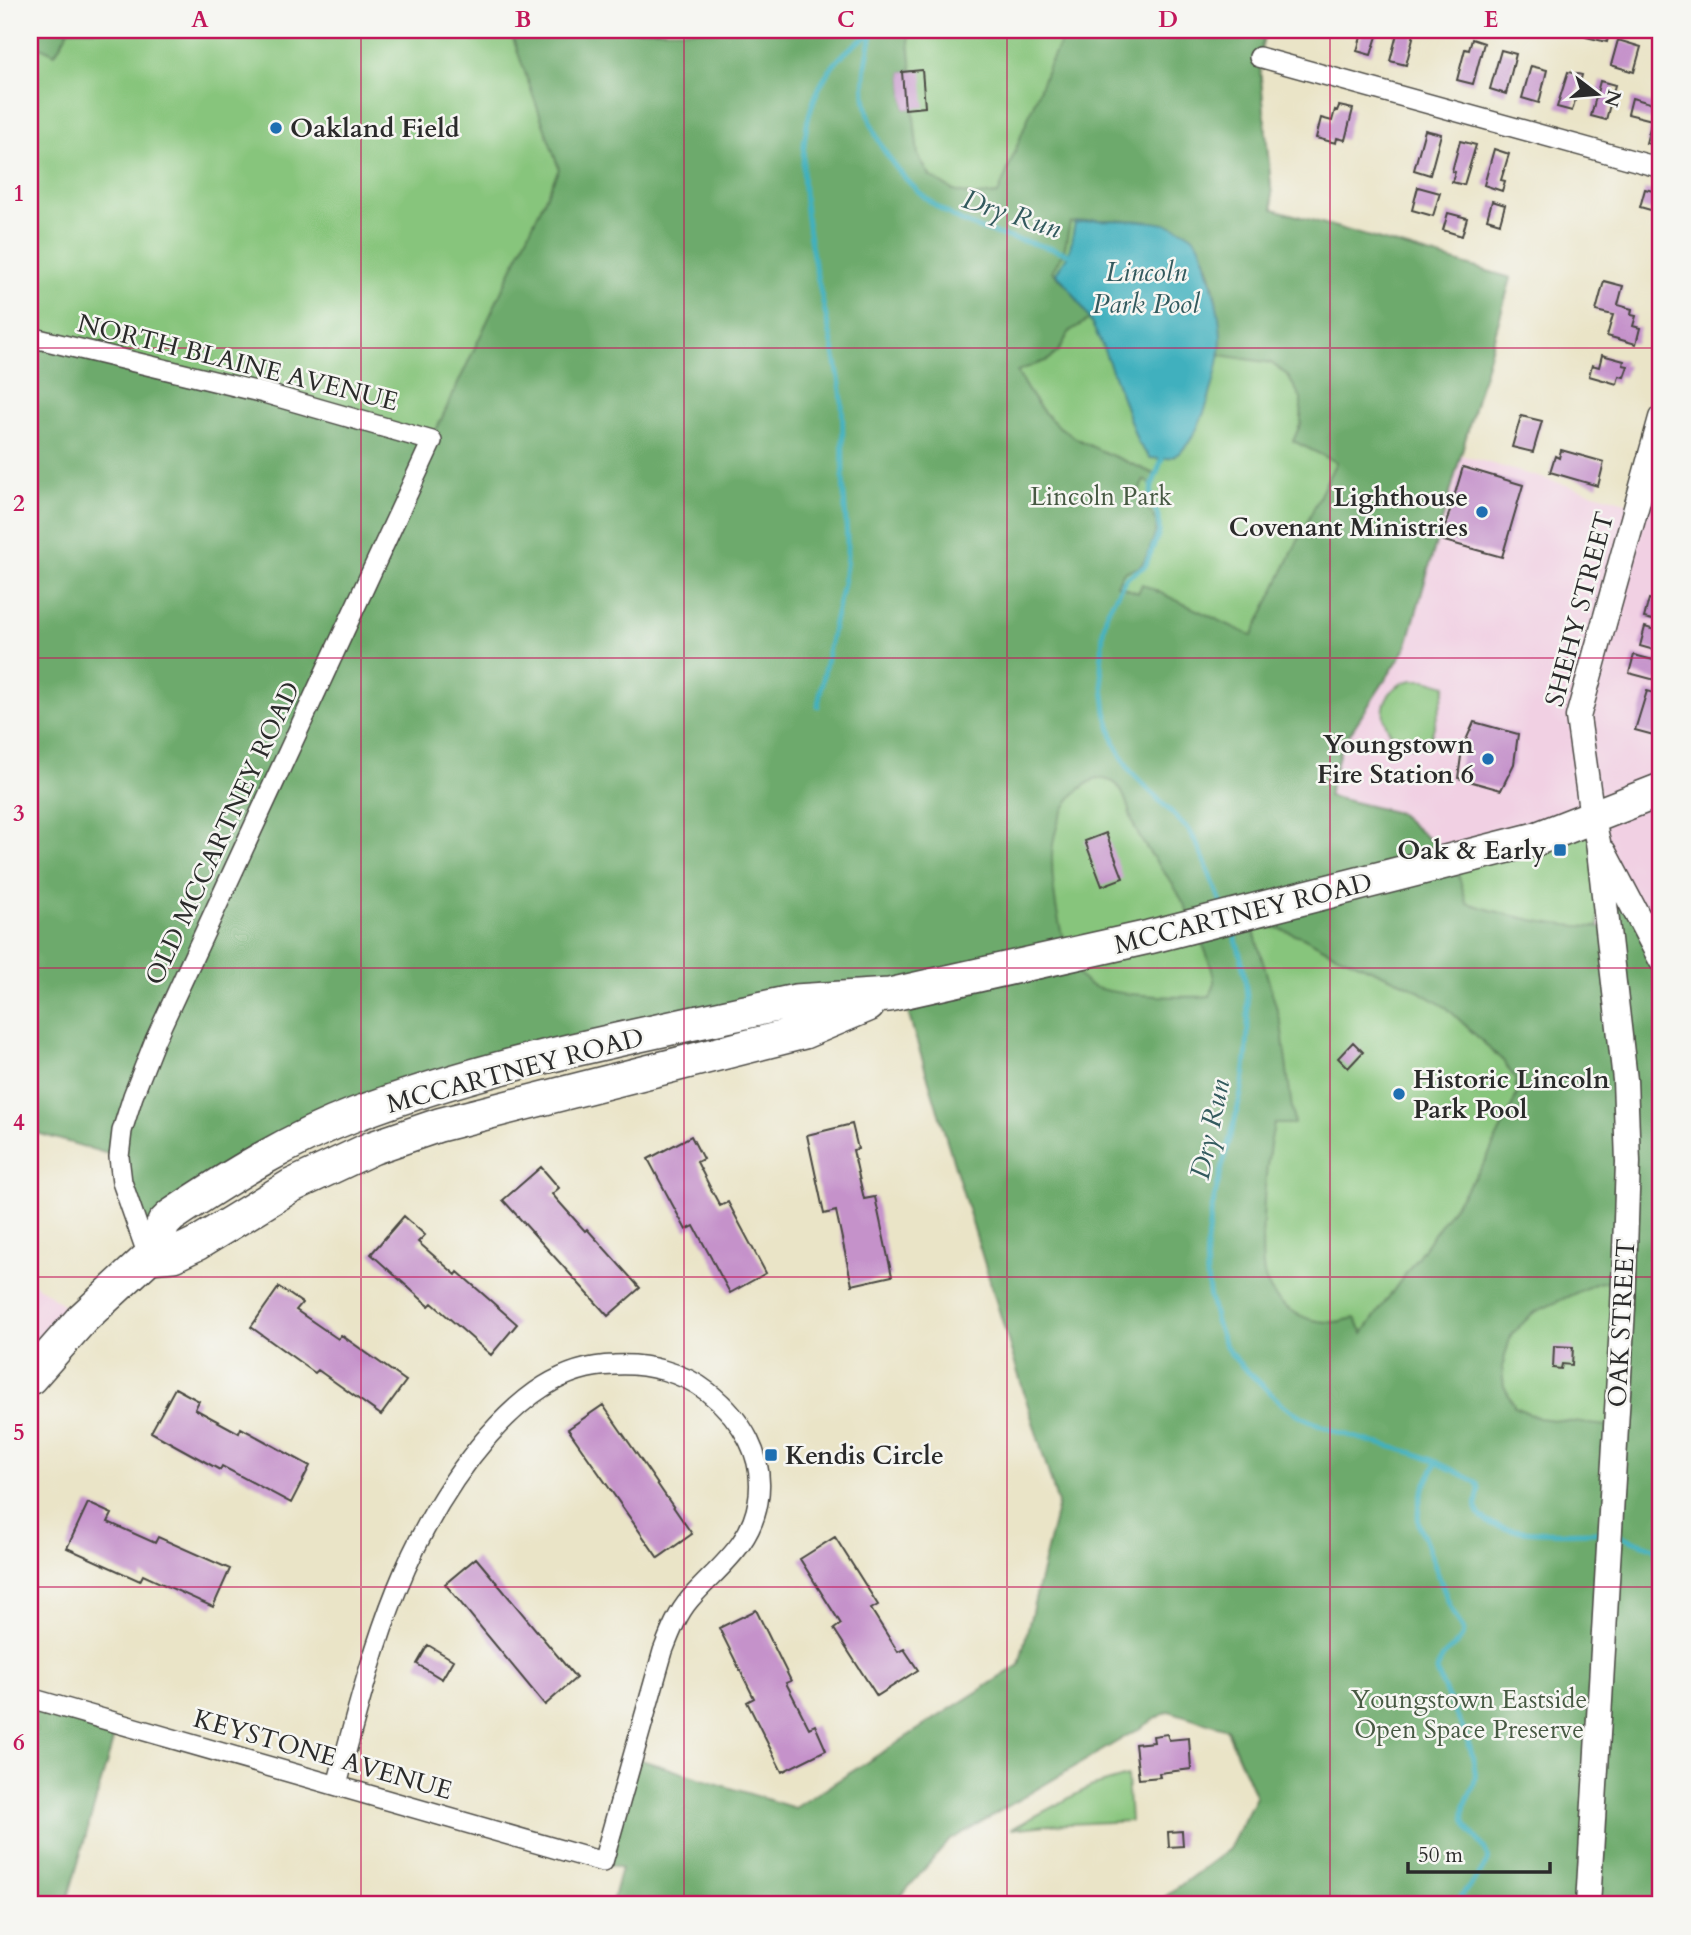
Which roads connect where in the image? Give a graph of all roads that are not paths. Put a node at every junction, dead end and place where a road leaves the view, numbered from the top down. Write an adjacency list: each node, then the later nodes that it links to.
1 (1259, 57): 2 (street)
2 (1661, 168)
3 (30, 337): 5 (street, NORTH BLAINE AVENUE)
4 (1661, 418): 7 (street, SHEHY STREET)
5 (432, 441): 9 (street, OLD MCCARTNEY ROAD)
6 (1661, 790): 7 (highway)
7 (1595, 830): 8 (street); 9 (highway, MCCARTNEY ROAD); 13 (street, OAK STREET)
8 (1661, 960)
9 (149, 1258): 10 (highway, MCCARTNEY ROAD)
10 (30, 1378)
11 (30, 1698): 12 (street, KEYSTONE AVENUE)
12 (337, 1785): 12 (street, KEYSTONE AVENUE)
13 (1588, 1905)

